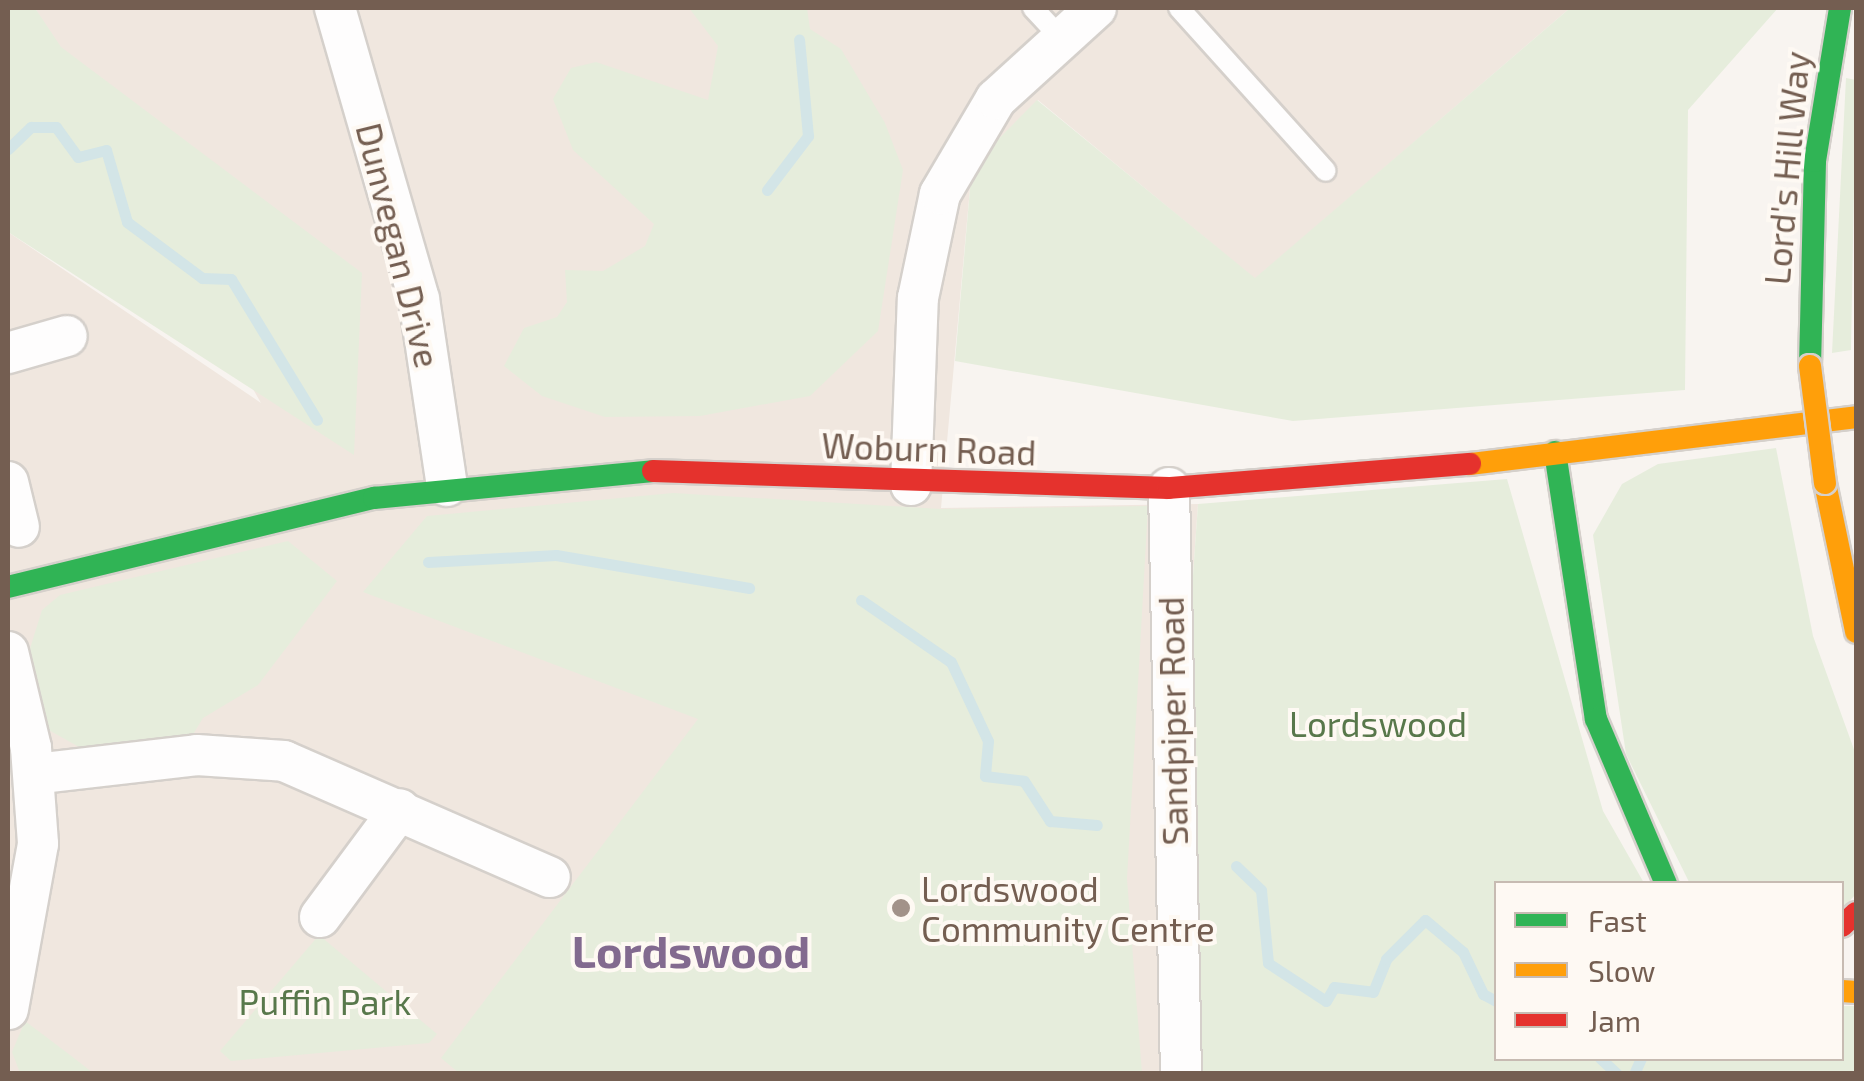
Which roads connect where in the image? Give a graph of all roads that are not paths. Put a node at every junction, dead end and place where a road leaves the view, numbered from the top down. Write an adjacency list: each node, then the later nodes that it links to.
1 (335, 8): 14 (street, Dunvegan Drive)
2 (1034, 8): 6 (lane)
3 (1096, 8): 6 (street)
4 (1179, 8): 7 (lane)
5 (1840, 8): 18 (street, Lord's Hill Way, bridge)
6 (1061, 38): 13 (street)
7 (1326, 171)
8 (66, 336): 9 (street)
9 (8, 352)
10 (1856, 416): 11 (street, Woburn Road)
11 (1555, 452): 15 (street, Woburn Road); 23 (street)
12 (8, 482): 16 (street)
13 (911, 485): 14 (street, Woburn Road); 15 (street, Woburn Road)
14 (447, 486): 17 (street, Woburn Road)
15 (1169, 488): 26 (street, Sandpiper Road)
16 (19, 527)
17 (8, 587)
18 (1856, 632)
19 (8, 652): 20 (street)
20 (34, 774): 21 (street); 25 (street)
21 (400, 809): 22 (street); 24 (street)
22 (550, 877)
23 (1665, 881)
24 (320, 917)
25 (8, 1008)
26 (1181, 1074)

